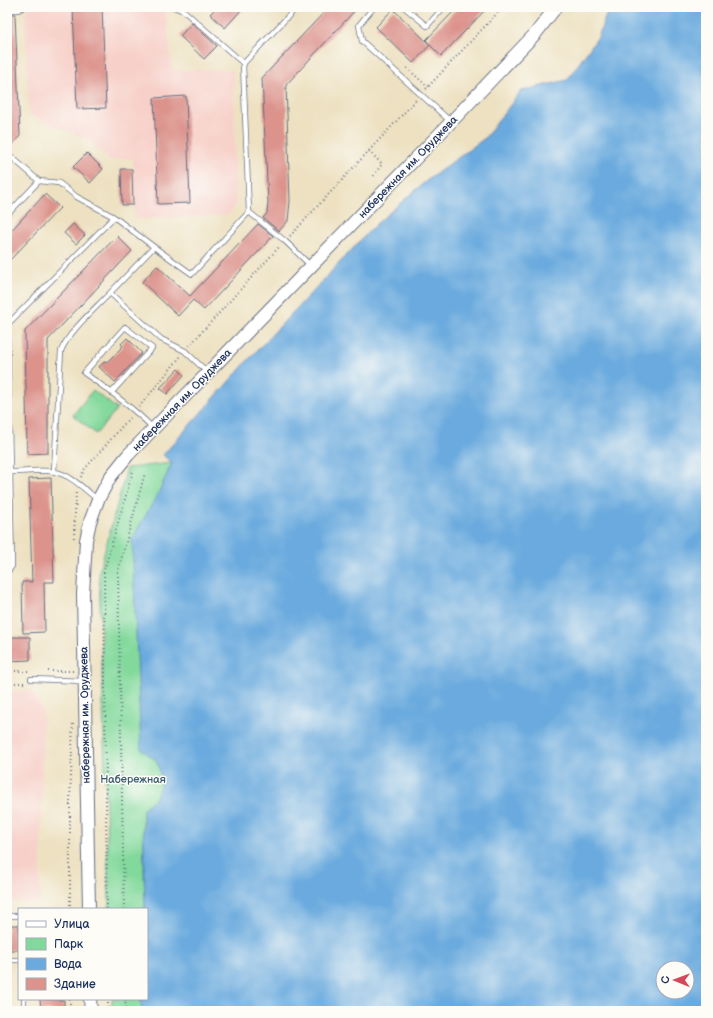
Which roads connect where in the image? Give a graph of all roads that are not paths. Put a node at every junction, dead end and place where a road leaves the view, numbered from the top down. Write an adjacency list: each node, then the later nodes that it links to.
1 (24, 7): 8 (lane)
2 (174, 7): 7 (lane)
3 (297, 7): 10 (lane)
4 (374, 7): 11 (lane)
5 (404, 7): 6 (lane)
6 (444, 7)
7 (186, 9): 10 (lane)
8 (7, 10)
9 (552, 10): 11 (street, набережная им. Оруджева)
10 (244, 64): 14 (lane)
11 (451, 122): 18 (street, набережная им. Оруджева)
12 (7, 153): 13 (lane)
13 (39, 180): 15 (lane); 16 (lane)
14 (249, 212): 17 (lane); 18 (lane)
15 (7, 215)
16 (114, 217): 17 (lane); 20 (lane)
17 (154, 247): 19 (lane)
18 (312, 267): 21 (street, набережная им. Оруджева)
19 (110, 293): 21 (lane); 24 (lane)
20 (7, 324): 25 (lane)
21 (208, 373): 23 (street, набережная им. Оруджева)
22 (112, 392): 22 (lane); 23 (lane)
23 (153, 428): 26 (street, набережная им. Оруджева)
24 (54, 471): 25 (lane); 26 (lane)
25 (11, 472): 27 (lane)
26 (98, 500): 29 (street, набережная им. Оруджева)
27 (7, 574)
28 (31, 679): 29 (lane)
29 (80, 681): 30 (street, набережная им. Оруджева)
30 (88, 908)
31 (7, 916): 32 (lane)
32 (18, 916)
33 (7, 960): 34 (lane)
34 (18, 960)
35 (24, 1000): 37 (lane)
36 (90, 1000): 38 (street)
37 (24, 1011)
38 (91, 1011)

